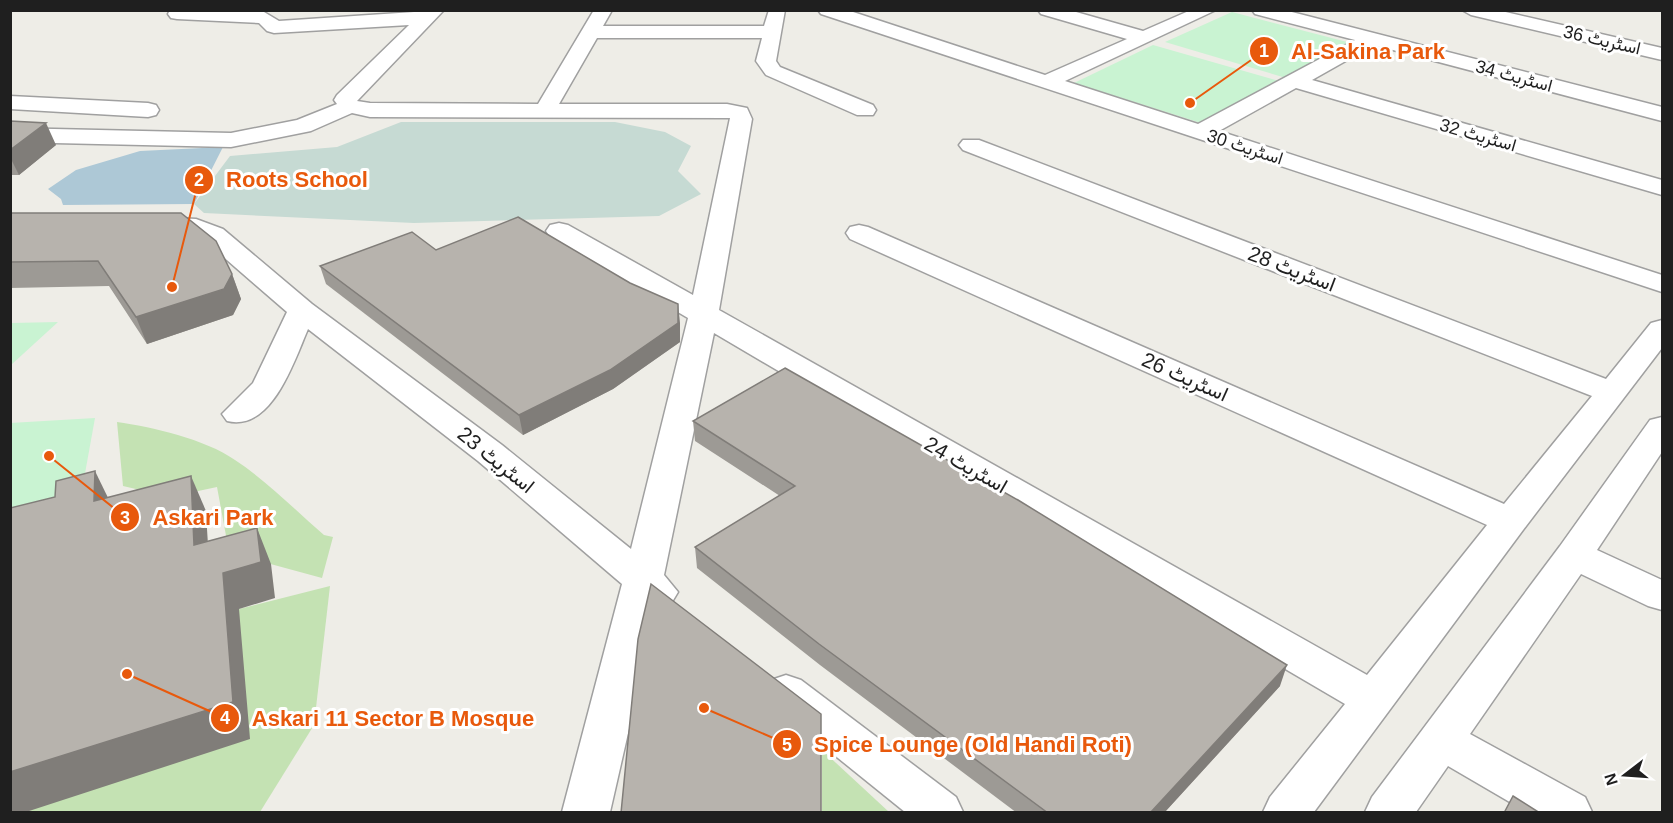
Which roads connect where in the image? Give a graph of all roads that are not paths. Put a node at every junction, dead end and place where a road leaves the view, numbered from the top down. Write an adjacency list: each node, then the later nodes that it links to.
1 (603, 10): 10 (street)
2 (777, 10): 11 (street)
3 (827, 10): 16 (street, اسٹریٹ 30)
4 (1047, 10): 12 (street)
5 (1207, 10): 12 (street)
6 (1261, 10): 13 (street, اسٹریٹ 34)
7 (1471, 10): 14 (street, اسٹریٹ 36)
8 (177, 14): 9 (street)
9 (430, 15): 18 (street)
10 (591, 32): 11 (street); 19 (street)
11 (771, 32): 20 (street)
12 (1145, 38): 16 (street)
13 (1371, 39): 15 (street); 21 (street, اسٹریٹ 34)
14 (1662, 54)
15 (1294, 81): 22 (street); 26 (street, اسٹریٹ 32)
16 (1046, 82): 22 (street, اسٹریٹ 30)
17 (10, 102): 24 (street)
18 (350, 106): 19 (street); 24 (street)
19 (545, 110): 32 (street)
20 (865, 110)
21 (1662, 114)
22 (1199, 133): 30 (street, اسٹریٹ 30)
23 (10, 135): 24 (street)
24 (109, 136)
25 (971, 145): 34 (street, اسٹریٹ 28)
26 (1662, 188)
27 (126, 226): 31 (street, اسٹریٹ 23)
28 (559, 231): 32 (street, اسٹریٹ 24)
29 (859, 233): 37 (street, اسٹریٹ 26)
30 (1662, 284)
31 (302, 310): 35 (street); 39 (street, اسٹریٹ 23)
32 (702, 313): 39 (street); 43 (street, اسٹریٹ 24)
33 (1662, 330): 34 (street)
34 (1613, 393): 37 (street)
35 (239, 414)
36 (1662, 427): 38 (street)
37 (1510, 521): 43 (street)
38 (1574, 555): 40 (street); 44 (street)
39 (644, 580): 41 (street, اسٹریٹ 23); 45 (street)
40 (1662, 596)
41 (690, 616)
42 (754, 667): 46 (street)
43 (1373, 699): 47 (street)
44 (1440, 739): 48 (street); 49 (street)
45 (586, 813)
46 (939, 813)
47 (1287, 813)
48 (1389, 813)
49 (1568, 813)

